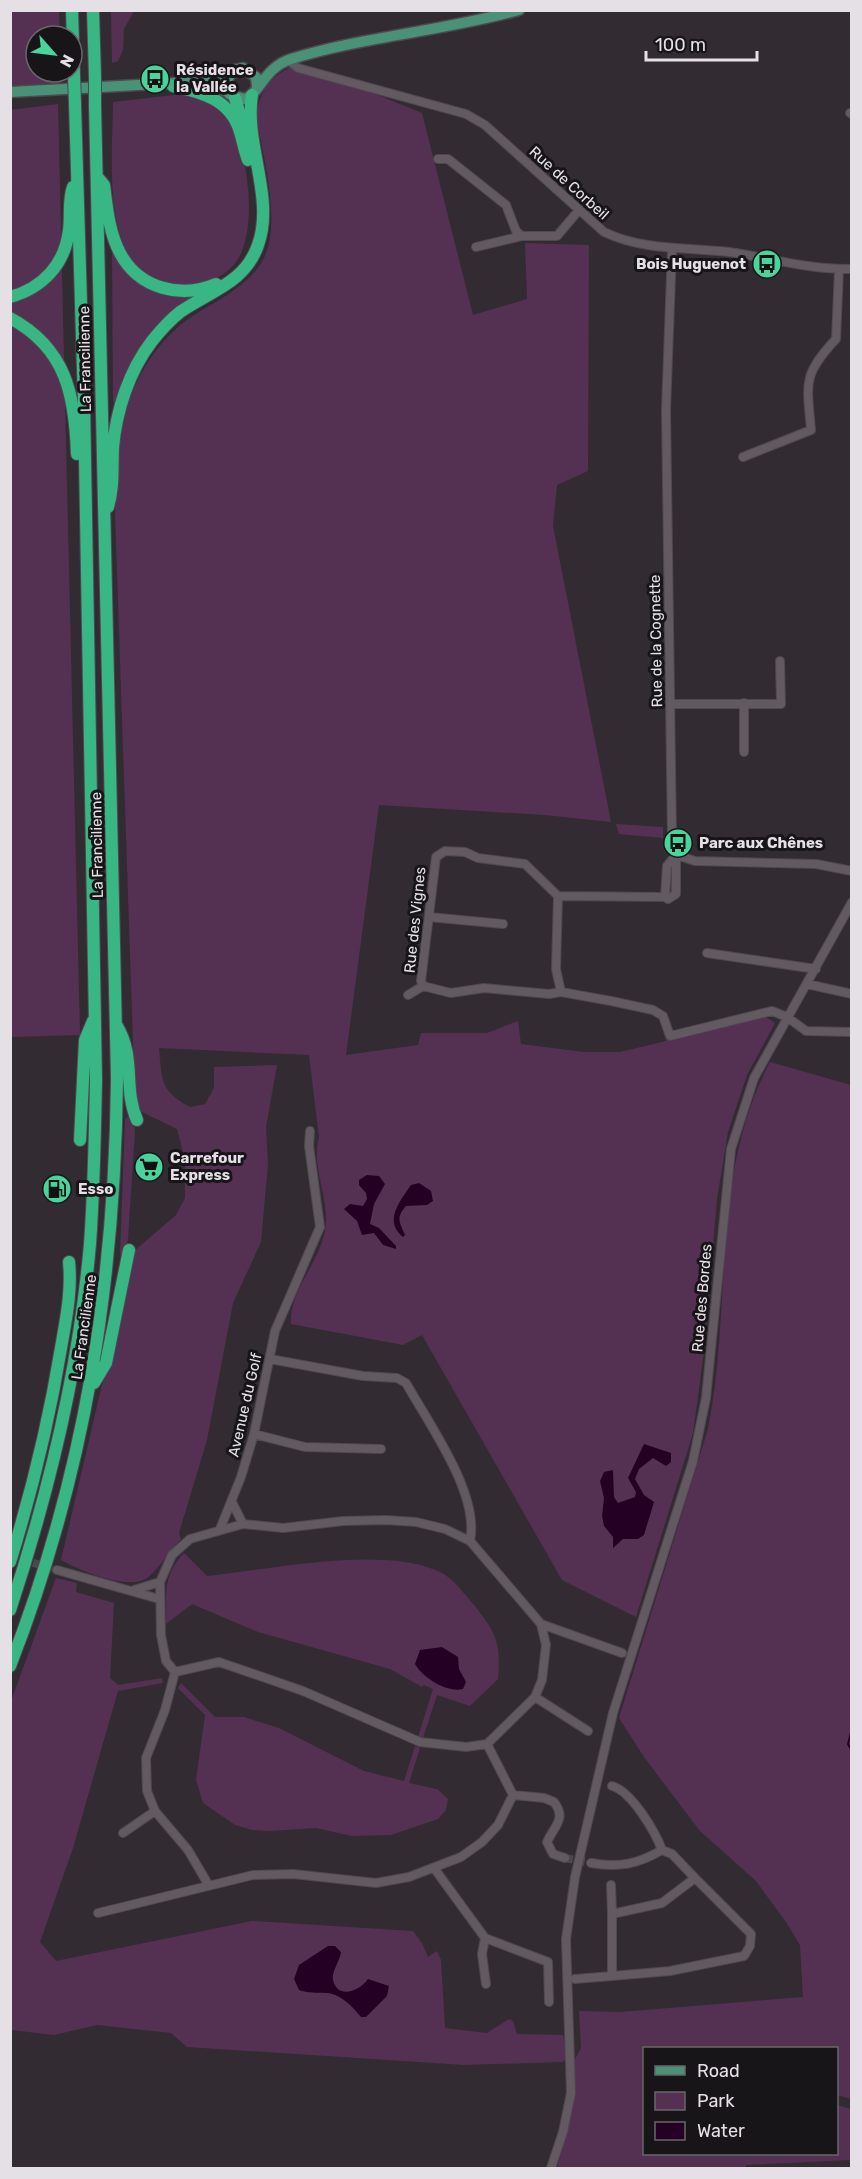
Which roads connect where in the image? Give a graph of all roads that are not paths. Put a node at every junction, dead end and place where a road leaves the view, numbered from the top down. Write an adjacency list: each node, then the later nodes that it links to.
1 (72, 10): 16 (highway, La Francilienne, bridge)
2 (93, 10): 15 (highway, La Francilienne, bridge)
3 (519, 10): 4 (main road)
4 (288, 60): 5 (main road); 17 (street, Rue de Corbeil)
5 (276, 66): 6 (main road); 9 (main road)
6 (243, 68): 7 (main road); 9 (main road)
7 (228, 77): 10 (main road); 11 (main road)
8 (174, 86): 11 (main road); 12 (main road); 13 (highway)
9 (255, 91): 11 (main road); 27 (highway)
10 (10, 92)
11 (231, 95): 13 (highway)
12 (10, 98)
13 (248, 159): 15 (highway)
14 (438, 159): 18 (street)
15 (97, 176): 27 (highway, La Francilienne)
16 (77, 177): 23 (highway); 26 (highway, La Francilienne)
17 (579, 210): 18 (street); 20 (street, Rue de Corbeil)
18 (522, 236): 19 (street)
19 (476, 247)
20 (672, 249): 21 (street, Rue de Corbeil); 30 (street, Rue de la Cognette)
21 (839, 269): 22 (street, Rue de Corbeil); 25 (street)
22 (852, 269)
23 (10, 297)
24 (10, 318): 26 (highway)
25 (743, 457)
26 (84, 474): 45 (highway, La Francilienne)
27 (105, 513): 47 (highway, La Francilienne)
28 (780, 661): 29 (street)
29 (744, 703): 30 (street); 31 (street)
30 (671, 704): 32 (street, Rue de la Cognette)
31 (744, 752)
32 (676, 855): 33 (street); 34 (street)
33 (852, 871)
34 (558, 896): 36 (street, Rue des Vignes); 42 (street)
35 (852, 902): 39 (street, Rue des Bordes)
36 (429, 917): 37 (street); 41 (street, Rue des Vignes)
37 (504, 924)
38 (707, 953): 39 (street)
39 (816, 969): 40 (street, Rue des Bordes)
40 (807, 984): 43 (street); 46 (street, Rue des Bordes)
41 (423, 987): 42 (street); 44 (street)
42 (561, 992): 46 (street)
43 (852, 994)
44 (408, 995)
45 (94, 1017): 51 (highway); 67 (highway, La Francilienne)
46 (787, 1017): 48 (street); 93 (street, Rue des Bordes)
47 (116, 1025): 49 (highway); 55 (highway, La Francilienne)
48 (852, 1032)
49 (137, 1120)
50 (310, 1131): 54 (street, Avenue du Golf)
51 (80, 1140)
52 (129, 1250): 55 (highway)
53 (69, 1262): 62 (highway)
54 (270, 1359): 56 (street, Avenue du Golf); 61 (street)
55 (90, 1389): 70 (highway, La Francilienne)
56 (254, 1434): 57 (street); 58 (street, Avenue du Golf)
57 (381, 1449)
58 (232, 1502): 59 (street); 60 (street, Avenue du Golf)
59 (243, 1524): 60 (street); 61 (street)
60 (220, 1530): 64 (street)
61 (470, 1541): 68 (street)
62 (10, 1562)
63 (57, 1570): 65 (street)
64 (160, 1582): 65 (street); 66 (street)
65 (134, 1590): 66 (street)
66 (159, 1599): 71 (street)
67 (10, 1610)
68 (541, 1624): 69 (street); 72 (street)
69 (622, 1653)
70 (10, 1666)
71 (175, 1672): 74 (street); 77 (street)
72 (535, 1697): 73 (street); 74 (street)
73 (588, 1731)
74 (487, 1744): 76 (street)
75 (612, 1786): 79 (street)
76 (513, 1795): 80 (street); 82 (street)
77 (155, 1811): 78 (street); 84 (street)
78 (123, 1833)
79 (662, 1850): 81 (street); 83 (street)
80 (565, 1858)
81 (591, 1863)
82 (434, 1868): 84 (street); 88 (street)
83 (695, 1878): 87 (street); 89 (street)
84 (208, 1884): 86 (street)
85 (611, 1885): 87 (street)
86 (98, 1913)
87 (612, 1914): 89 (street)
88 (485, 1938): 91 (street); 92 (street)
89 (612, 1976): 90 (street)
90 (575, 1979)
91 (486, 1984)
92 (549, 2002)
93 (551, 2169)

